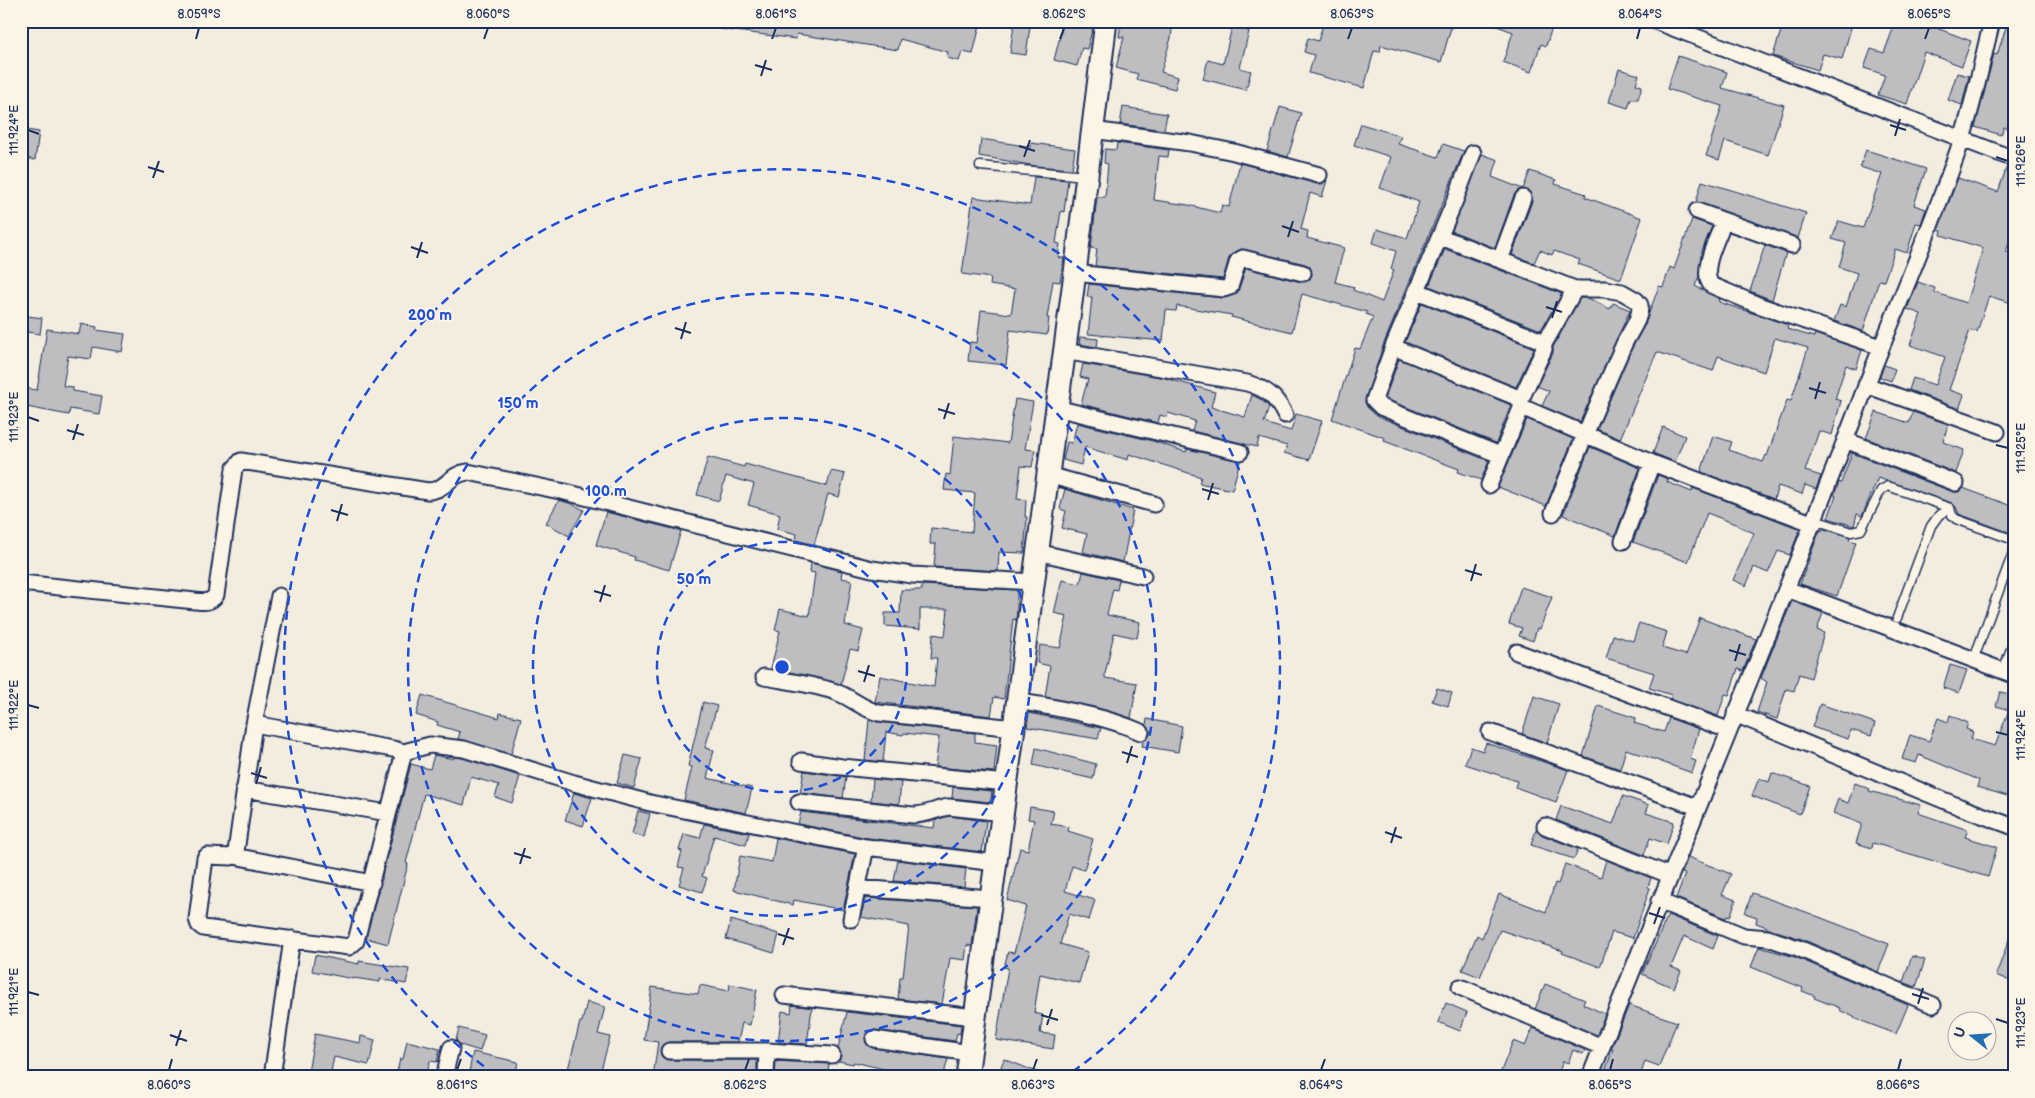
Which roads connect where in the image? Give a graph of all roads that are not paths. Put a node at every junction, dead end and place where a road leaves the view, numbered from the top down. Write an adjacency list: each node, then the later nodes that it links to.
1 (1655, 21): 5 (street)
2 (1992, 21): 5 (street)
3 (1102, 22): 4 (street)
4 (1092, 130): 9 (street); 10 (street)
5 (1962, 140): 7 (street); 23 (street)
6 (1473, 154): 14 (street)
7 (2014, 159)
8 (980, 166): 10 (lane)
9 (1319, 175)
10 (1087, 176): 17 (street)
11 (1523, 198): 16 (street)
12 (1697, 211): 13 (street)
13 (1724, 221): 15 (street); 23 (street)
14 (1440, 237): 16 (street); 20 (street)
15 (1792, 245)
16 (1500, 260): 19 (street)
17 (1075, 273): 18 (street); 24 (street)
18 (1303, 273)
19 (1575, 289): 21 (street); 30 (street)
20 (1417, 291): 21 (street); 22 (street)
21 (1544, 344): 26 (street)
22 (1393, 347): 26 (street); 33 (street)
23 (1881, 347): 25 (street)
24 (1064, 351): 27 (street); 28 (street)
25 (1866, 385): 29 (street); 31 (street)
26 (1521, 402): 30 (street); 33 (street)
27 (1056, 408): 32 (street); 35 (street)
28 (1285, 415)
29 (1997, 432)
30 (1584, 434): 34 (street); 40 (street)
31 (1845, 440): 36 (street); 41 (street)
32 (1240, 452)
33 (1500, 456): 37 (street)
34 (1652, 463): 41 (street); 42 (street)
35 (1048, 475): 38 (street); 45 (street)
36 (1956, 483)
37 (1489, 485)
38 (1154, 504)
39 (1950, 508): 41 (lane); 43 (lane); 51 (lane)
40 (1553, 513)
41 (1814, 522): 49 (street)
42 (1623, 540)
43 (2014, 540)
44 (2014, 550): 53 (lane)
45 (1037, 552): 46 (street); 47 (street)
46 (1143, 576)
47 (1034, 582): 48 (street); 57 (street)
48 (21, 583)
49 (1787, 589): 55 (street); 58 (street)
50 (279, 596): 59 (street)
51 (1897, 618)
52 (2014, 641): 55 (lane)
53 (1977, 650)
54 (1517, 652): 61 (street)
55 (2010, 668)
56 (764, 676): 60 (street)
57 (1018, 701): 60 (street); 62 (street)
58 (1735, 714): 61 (street); 73 (street)
59 (254, 724): 64 (street); 67 (street)
60 (1014, 728): 66 (street)
61 (1728, 730): 69 (street)
62 (1141, 732)
63 (1490, 732): 69 (street)
64 (404, 752): 71 (street); 74 (street)
65 (801, 761): 66 (street)
66 (1007, 783): 70 (street)
67 (244, 789): 71 (street); 75 (street)
68 (799, 802): 70 (street)
69 (1697, 807): 77 (street)
70 (1003, 813): 76 (street)
71 (388, 814): 78 (street)
72 (1545, 826): 77 (street)
73 (2014, 827)
74 (866, 847): 76 (street); 79 (street)
75 (234, 856): 78 (street); 83 (street)
76 (996, 863): 80 (street)
77 (1670, 875): 81 (street)
78 (372, 883): 83 (street)
79 (858, 888): 80 (street); 82 (street)
80 (991, 898): 87 (street)
81 (1659, 901): 86 (street); 89 (street)
82 (852, 920)
83 (292, 939): 95 (street)
84 (1460, 987): 89 (street)
85 (784, 995): 87 (street)
86 (1933, 1005)
87 (975, 1017): 93 (street)
88 (874, 1040): 93 (street)
89 (1602, 1047): 99 (street)
90 (450, 1048): 96 (street)
91 (669, 1051): 92 (street)
92 (767, 1051): 94 (street); 97 (street)
93 (970, 1053): 98 (street)
94 (832, 1055)
95 (272, 1077)
96 (444, 1077)
97 (766, 1077)
98 (967, 1077)
99 (1590, 1077)

